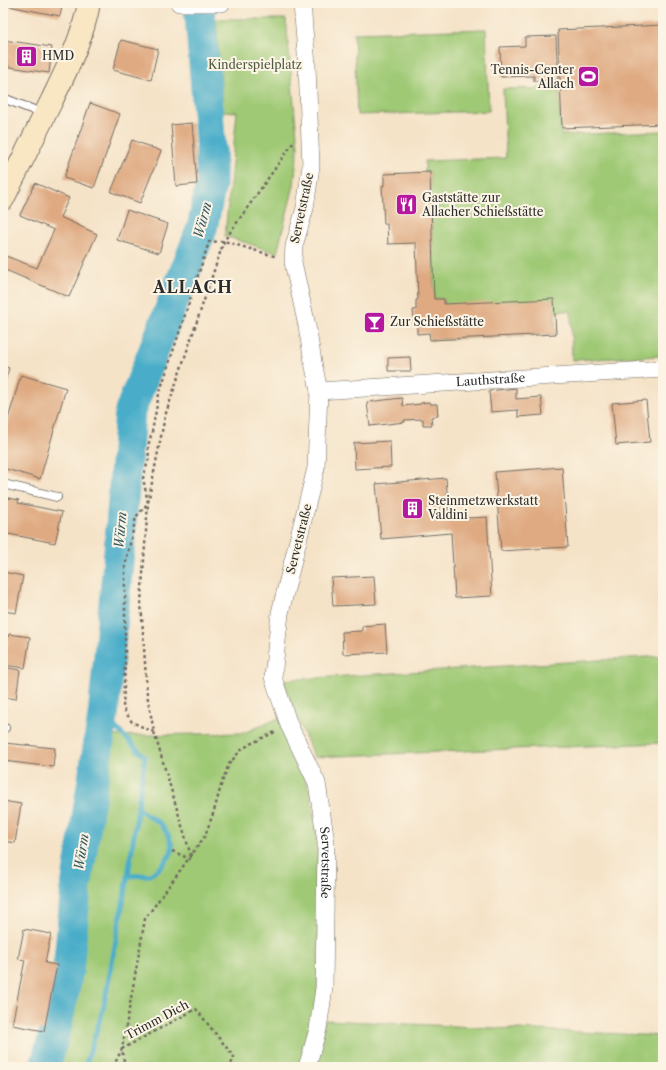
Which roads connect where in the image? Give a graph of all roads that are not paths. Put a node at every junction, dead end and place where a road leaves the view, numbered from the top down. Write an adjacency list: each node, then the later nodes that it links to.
1 (89, 3): 7 (main road)
2 (182, 3): 3 (street)
3 (212, 3): 4 (street)
4 (222, 3)
5 (302, 3): 10 (street, Servetstraße)
6 (3, 98): 7 (lane)
7 (45, 115): 8 (main road)
8 (3, 199)
9 (663, 369): 10 (street, Lauthstraße)
10 (319, 391): 13 (street, Servetstraße)
11 (3, 484): 12 (lane)
12 (57, 496)
13 (308, 1067)

